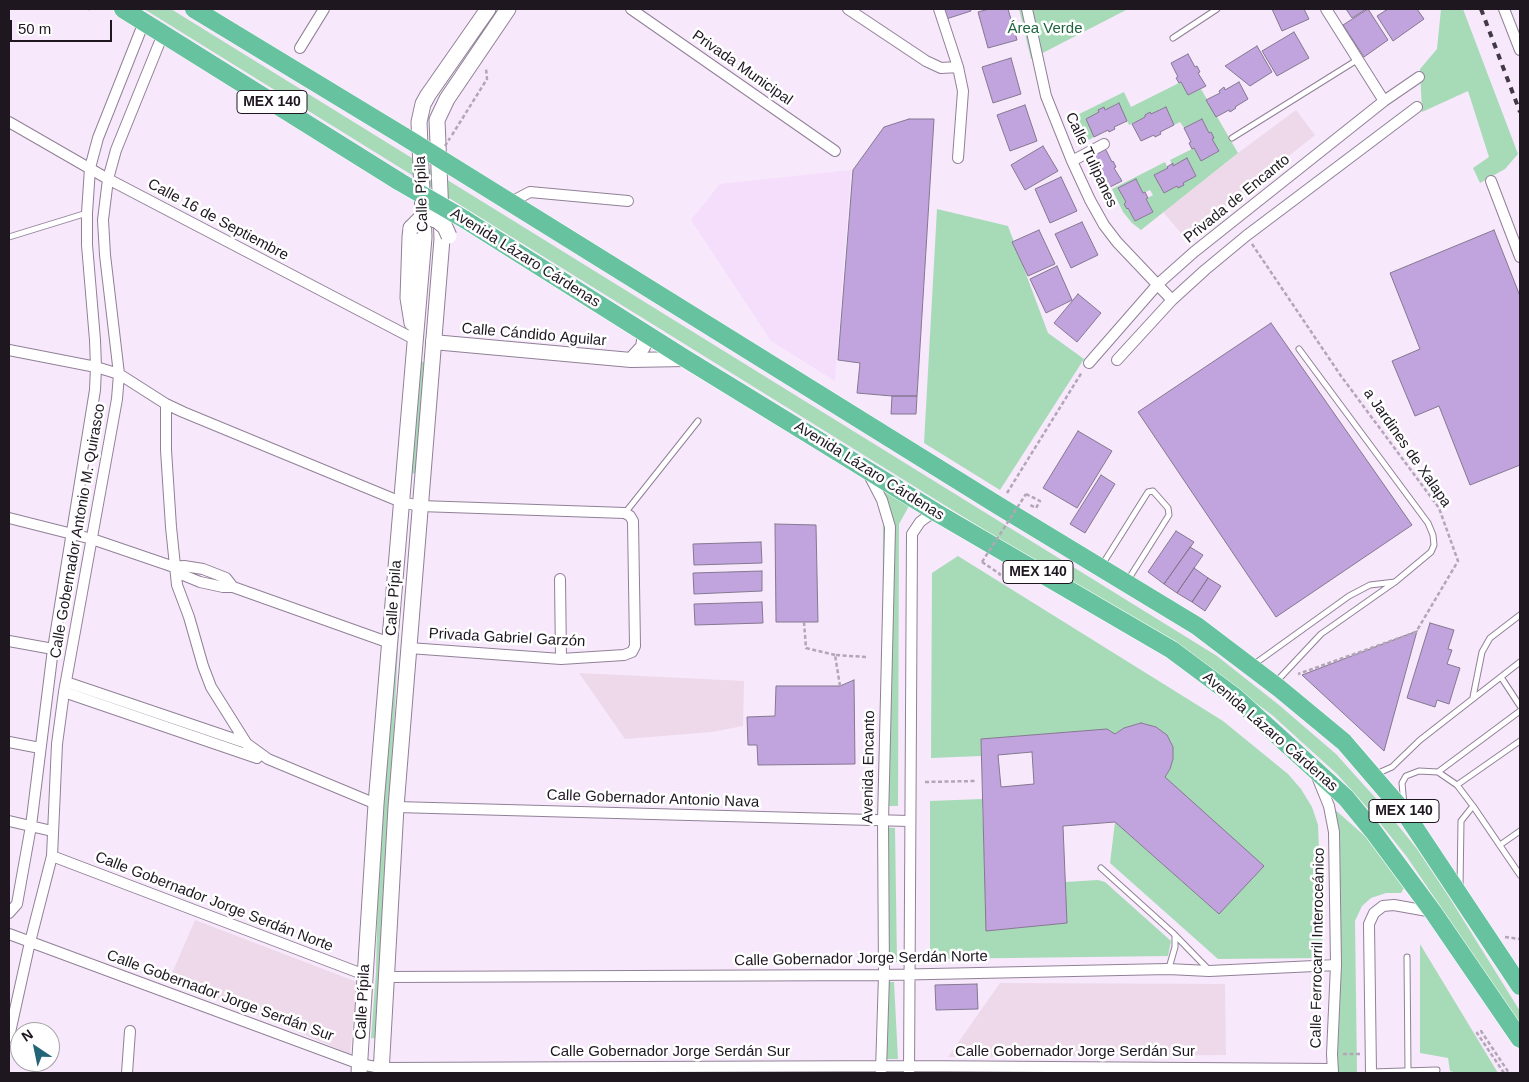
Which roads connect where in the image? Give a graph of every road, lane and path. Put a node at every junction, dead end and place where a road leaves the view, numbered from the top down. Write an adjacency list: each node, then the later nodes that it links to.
1 (123, 9): 13 (highway, Avenida Lázaro Cárdenas / MEX 140)
2 (194, 9): 35 (highway, MEX 140, bridge)
3 (324, 9): 17 (street)
4 (488, 9): 43 (main road, Calle Pípila)
5 (508, 9): 16 (main road, Calle Pípila)
6 (631, 9): 28 (street, Privada Municipal)
7 (848, 9): 20 (street)
8 (939, 9): 20 (street)
9 (1027, 9): 30 (street, Calle Tulipanes)
10 (1217, 9): 15 (lane)
11 (1326, 9): 19 (street)
12 (1504, 9): 18 (street)
13 (144, 22): 14 (highway, Avenida Lázaro Cárdenas / MEX 140); 31 (street, Calle Gobernador Antonio M. Quirasco)
14 (163, 34): 32 (street, Calle Gobernador Antonio M. Quirasco); 42 (highway, Avenida Lázaro Cárdenas / MEX 140, bridge)
15 (1173, 38)
16 (485, 44): 25 (path); 25 (main road, Calle Pípila)
17 (300, 48)
18 (1520, 50)
19 (1358, 59): 22 (street); 26 (lane)
20 (958, 67): 29 (street)
21 (1419, 77): 22 (street, Privada de Encanto)
22 (1384, 101): 40 (street, Privada de Encanto)
23 (1418, 107): 37 (street)
24 (9, 122): 31 (street, Calle 16 de Septiembre)
25 (443, 135): 44 (main road, Calle Pípila)
26 (1232, 138)
27 (1104, 144): 30 (street)
28 (835, 151)
29 (958, 158)
30 (1072, 160): 40 (street, Calle Tulipanes)
31 (90, 168): 32 (street, Calle 16 de Septiembre); 36 (street, Calle Gobernador Antonio M. Quirasco)
32 (108, 179): 43 (street, Calle 16 de Septiembre); 52 (street, Calle Gobernador Antonio M. Quirasco)
33 (1491, 181): 39 (street)
34 (628, 201): 35 (street)
35 (511, 202): 57 (highway, MEX 140)
36 (87, 213): 38 (lane); 51 (street, Calle Gobernador Antonio M. Quirasco)
37 (1246, 236): 41 (street); 86 (path, a Jardines de Xalapa)
38 (9, 237)
39 (1520, 257)
40 (1158, 284): 41 (street, Calle Tulipanes); 50 (street, Privada de Encanto)
41 (1172, 300): 49 (street)
42 (645, 334): 47 (highway, Avenida Lázaro Cárdenas / MEX 140); 48 (street)
43 (416, 340): 44 (main road, bridge); 59 (main road, Calle Pípila)
44 (433, 342): 48 (street, Calle Cándido Aguilar); 60 (main road, Calle Pípila)
45 (1299, 349): 70 (lane)
46 (9, 350): 51 (street)
47 (686, 359): 48 (street, Calle Cándido Aguilar); 55 (highway, Avenida Lázaro Cárdenas / MEX 140)
48 (631, 360)
49 (1117, 360)
50 (1088, 362): 57 (path)
51 (96, 367): 52 (street); 64 (street, Calle Gobernador Antonio M. Quirasco)
52 (119, 374): 53 (street); 65 (street, Calle Gobernador Antonio M. Quirasco)
53 (166, 404): 59 (street); 66 (street)
54 (698, 420): 61 (lane)
55 (865, 468): 62 (highway, Avenida Lázaro Cárdenas / MEX 140); 107 (street, Avenida Encanto)
56 (1014, 497): 57 (path)
57 (1003, 499): 67 (highway, MEX 140)
58 (1021, 500): 68 (path, bridge)
59 (401, 502): 60 (street); 75 (main road, Calle Pípila)
60 (420, 506): 61 (street); 76 (main road, Calle Pípila)
61 (624, 513): 80 (street, Privada Gabriel Garzón)
62 (937, 513): 96 (highway, Avenida Lázaro Cárdenas / MEX 140); 108 (street)
63 (9, 518): 64 (street)
64 (72, 532): 65 (street); 77 (street, Calle Gobernador Antonio M. Quirasco)
65 (92, 539): 66 (street); 85 (street, Calle Gobernador Antonio M. Quirasco)
66 (174, 567): 75 (street); 92 (street)
67 (1101, 568): 71 (highway, MEX 140); 71 (lane)
68 (999, 576)
69 (560, 579): 80 (street)
70 (1395, 582): 82 (lane); 86 (lane)
71 (1126, 583): 82 (highway, MEX 140)
72 (1520, 615): 87 (lane)
73 (804, 622): 78 (path)
74 (9, 641): 77 (street)
75 (390, 643): 102 (main road, Calle Pípila)
76 (409, 648): 80 (street, Privada Gabriel Garzón); 104 (main road, Calle Pípila)
77 (53, 649): 93 (street, Calle Gobernador Antonio M. Quirasco)
78 (835, 655): 79 (path); 84 (path)
79 (866, 657)
80 (561, 659)
81 (1520, 662): 83 (lane)
82 (1250, 667): 86 (highway, MEX 140)
83 (1501, 677): 87 (lane); 88 (lane)
84 (840, 686)
85 (65, 687): 92 (street); 94 (street); 110 (street, Calle Gobernador Antonio M. Quirasco)
86 (1277, 687): 98 (highway, MEX 140)
87 (1473, 698): 98 (lane)
88 (1520, 706)
89 (1520, 711): 97 (lane)
90 (9, 742): 93 (street)
91 (1520, 742): 101 (lane)
92 (246, 743): 94 (street); 95 (street)
93 (40, 748): 109 (street, Calle Gobernador Antonio M. Quirasco)
94 (255, 757): 95 (street)
95 (268, 759): 102 (street)
96 (1313, 766): 117 (highway, Avenida Lázaro Cárdenas / MEX 140); 123 (street, Calle Ferrocarril Interoceánico)
97 (1438, 772): 101 (lane); 105 (lane)
98 (1373, 775): 105 (highway, MEX 140)
99 (975, 781): 100 (path)
100 (925, 782)
101 (1456, 785): 103 (lane)
102 (376, 804): 128 (main road, Calle Pípila)
103 (1473, 806): 112 (lane); 116 (lane)
104 (396, 807): 107 (street, Calle Gobernador Antonio Nava); 129 (main road, Calle Pípila)
105 (1405, 813): 116 (highway, MEX 140)
106 (9, 821): 109 (street)
107 (883, 821): 108 (street, Calle Gobernador Antonio Nava); 127 (street, Avenida Encanto)
108 (909, 821): 126 (street)
109 (31, 826): 110 (street); 118 (street, Calle Gobernador Antonio M. Quirasco)
110 (52, 830): 113 (street, Calle Gobernador Antonio M. Quirasco)
111 (1520, 831): 112 (lane)
112 (1500, 844): 115 (lane)
113 (52, 856): 121 (street, Calle Gobernador Antonio M. Quirasco); 128 (street, Calle Gobernador Jorge Serdán Norte)
114 (1101, 868): 120 (lane)
115 (1520, 875)
116 (1460, 895): 130 (highway, MEX 140)
117 (1433, 912): 133 (highway, Avenida Lázaro Cárdenas / MEX 140); 135 (street)
118 (9, 913)
119 (9, 934): 121 (street, Calle Gobernador Jorge Serdán Sur)
120 (1175, 935): 124 (lane); 125 (lane)
121 (30, 942): 132 (street, Calle Gobernador Antonio M. Quirasco); 136 (street, Calle Gobernador Jorge Serdán Sur)
122 (1407, 957): 144 (lane)
123 (1336, 966): 125 (street, Calle Gobernador Jorge Serdán Norte); 134 (street, Calle Ferrocarril Interoceánico)
124 (1168, 969): 125 (street, Calle Gobernador Jorge Serdán Norte); 126 (street, Calle Gobernador Jorge Serdán Norte)
125 (1209, 970)
126 (910, 974): 127 (street, Calle Gobernador Jorge Serdán Norte); 139 (street)
127 (884, 975): 129 (street, Calle Gobernador Jorge Serdán Norte); 138 (street, Avenida Encanto)
128 (365, 976): 136 (main road, Calle Pípila)
129 (387, 977): 137 (main road, Calle Pípila)
130 (1520, 986)
131 (130, 1031): 145 (street)
132 (9, 1037)
133 (1519, 1039)
134 (1332, 1054): 135 (path); 143 (street, Calle Ferrocarril Interoceánico)
135 (1371, 1054): 146 (street)
136 (359, 1069): 137 (street, Calle Gobernador Jorge Serdán Sur)
137 (381, 1070): 138 (street, Calle Gobernador Jorge Serdán Sur)
138 (881, 1070): 139 (street, Calle Gobernador Jorge Serdán Sur)
139 (909, 1070): 142 (street, Calle Gobernador Jorge Serdán Sur)
140 (1233, 1070): 142 (street, Calle Gobernador Jorge Serdán Sur); 143 (street, Calle Gobernador Jorge Serdán Sur)
141 (1437, 1070): 144 (lane)
142 (1131, 1071)
143 (1333, 1071)
144 (1408, 1071): 146 (lane)
145 (127, 1073)
146 (1371, 1073)
147 (1504, 1073): 148 (path)
148 (1509, 1073)

